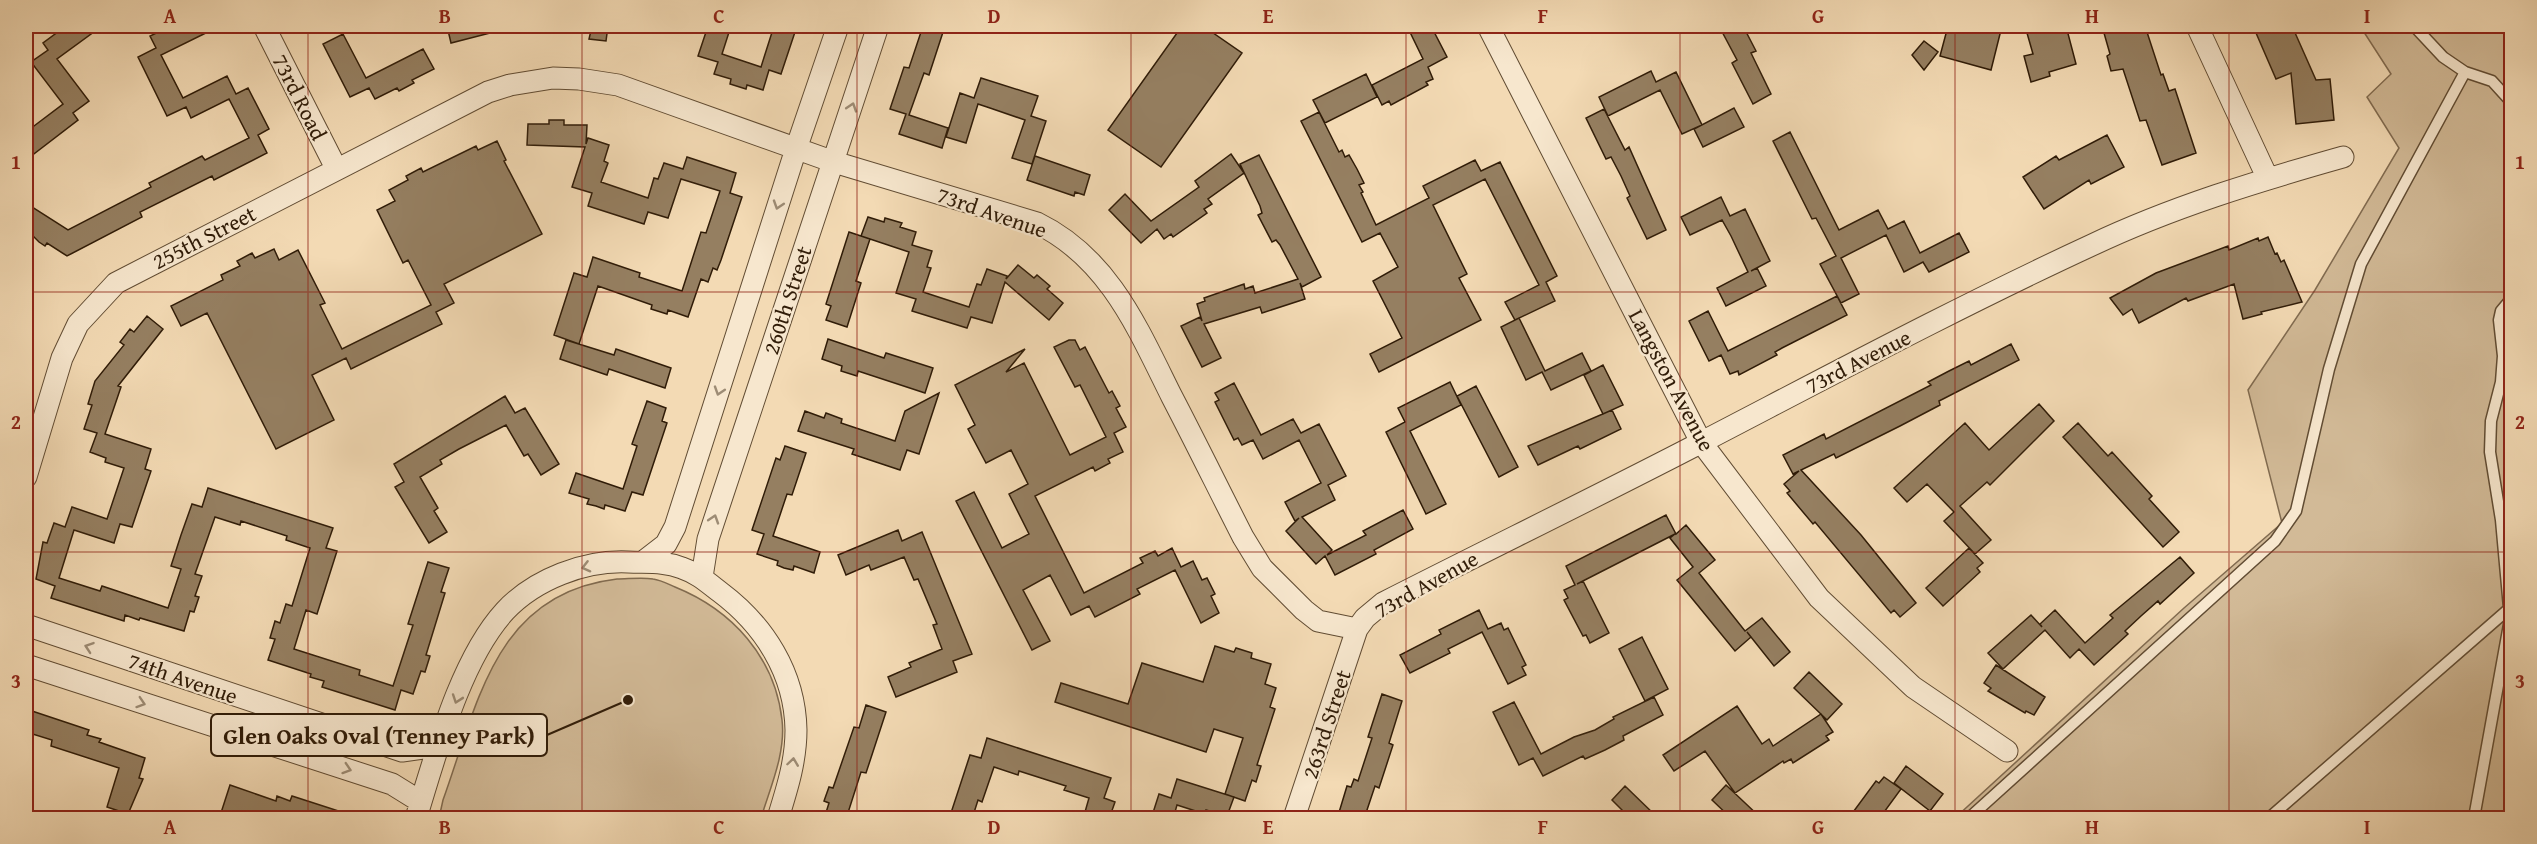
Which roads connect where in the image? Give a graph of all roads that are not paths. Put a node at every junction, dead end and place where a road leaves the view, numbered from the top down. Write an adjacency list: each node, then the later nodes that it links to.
1 (264, 26): 13 (street, 73rd Road)
2 (838, 26): 10 (street, 260th Street)
3 (878, 26): 12 (street, 260th Street, one-way to 3)
4 (1488, 26): 16 (street, Langston Avenue)
5 (2196, 26): 14 (street)
6 (2414, 26): 7 (lane)
7 (2465, 72): 9 (lane); 29 (lane)
8 (488, 92): 10 (street, 73rd Avenue); 13 (street, 255th Street)
9 (2511, 103)
10 (796, 149): 12 (street, 73rd Avenue); 18 (street, 260th Street, one-way to 18)
11 (2343, 157): 14 (street, 73rd Avenue)
12 (834, 162): 19 (street, 260th Street, one-way to 12); 22 (street, 73rd Avenue)
13 (336, 168): 17 (street, 255th Street)
14 (2268, 179): 16 (street, 73rd Avenue)
15 (2511, 298): 20 (lane)
16 (1701, 442): 22 (street, 73rd Avenue); 25 (street, Langston Avenue)
17 (26, 477)
18 (644, 561): 19 (street); 24 (street, one-way to 24)
19 (702, 576): 27 (street, one-way to 19)
20 (2510, 608): 30 (lane); 31 (lane)
21 (26, 625): 24 (street, 74th Avenue, one-way to 21)
22 (1357, 630): 28 (street, 263rd Street)
23 (26, 665): 26 (street, 74th Avenue, one-way to 26)
24 (443, 737): 26 (street)
25 (2007, 751)
26 (419, 810)
27 (778, 819)
28 (1294, 819)
29 (1969, 819)
30 (2269, 819)
31 (2474, 819)

